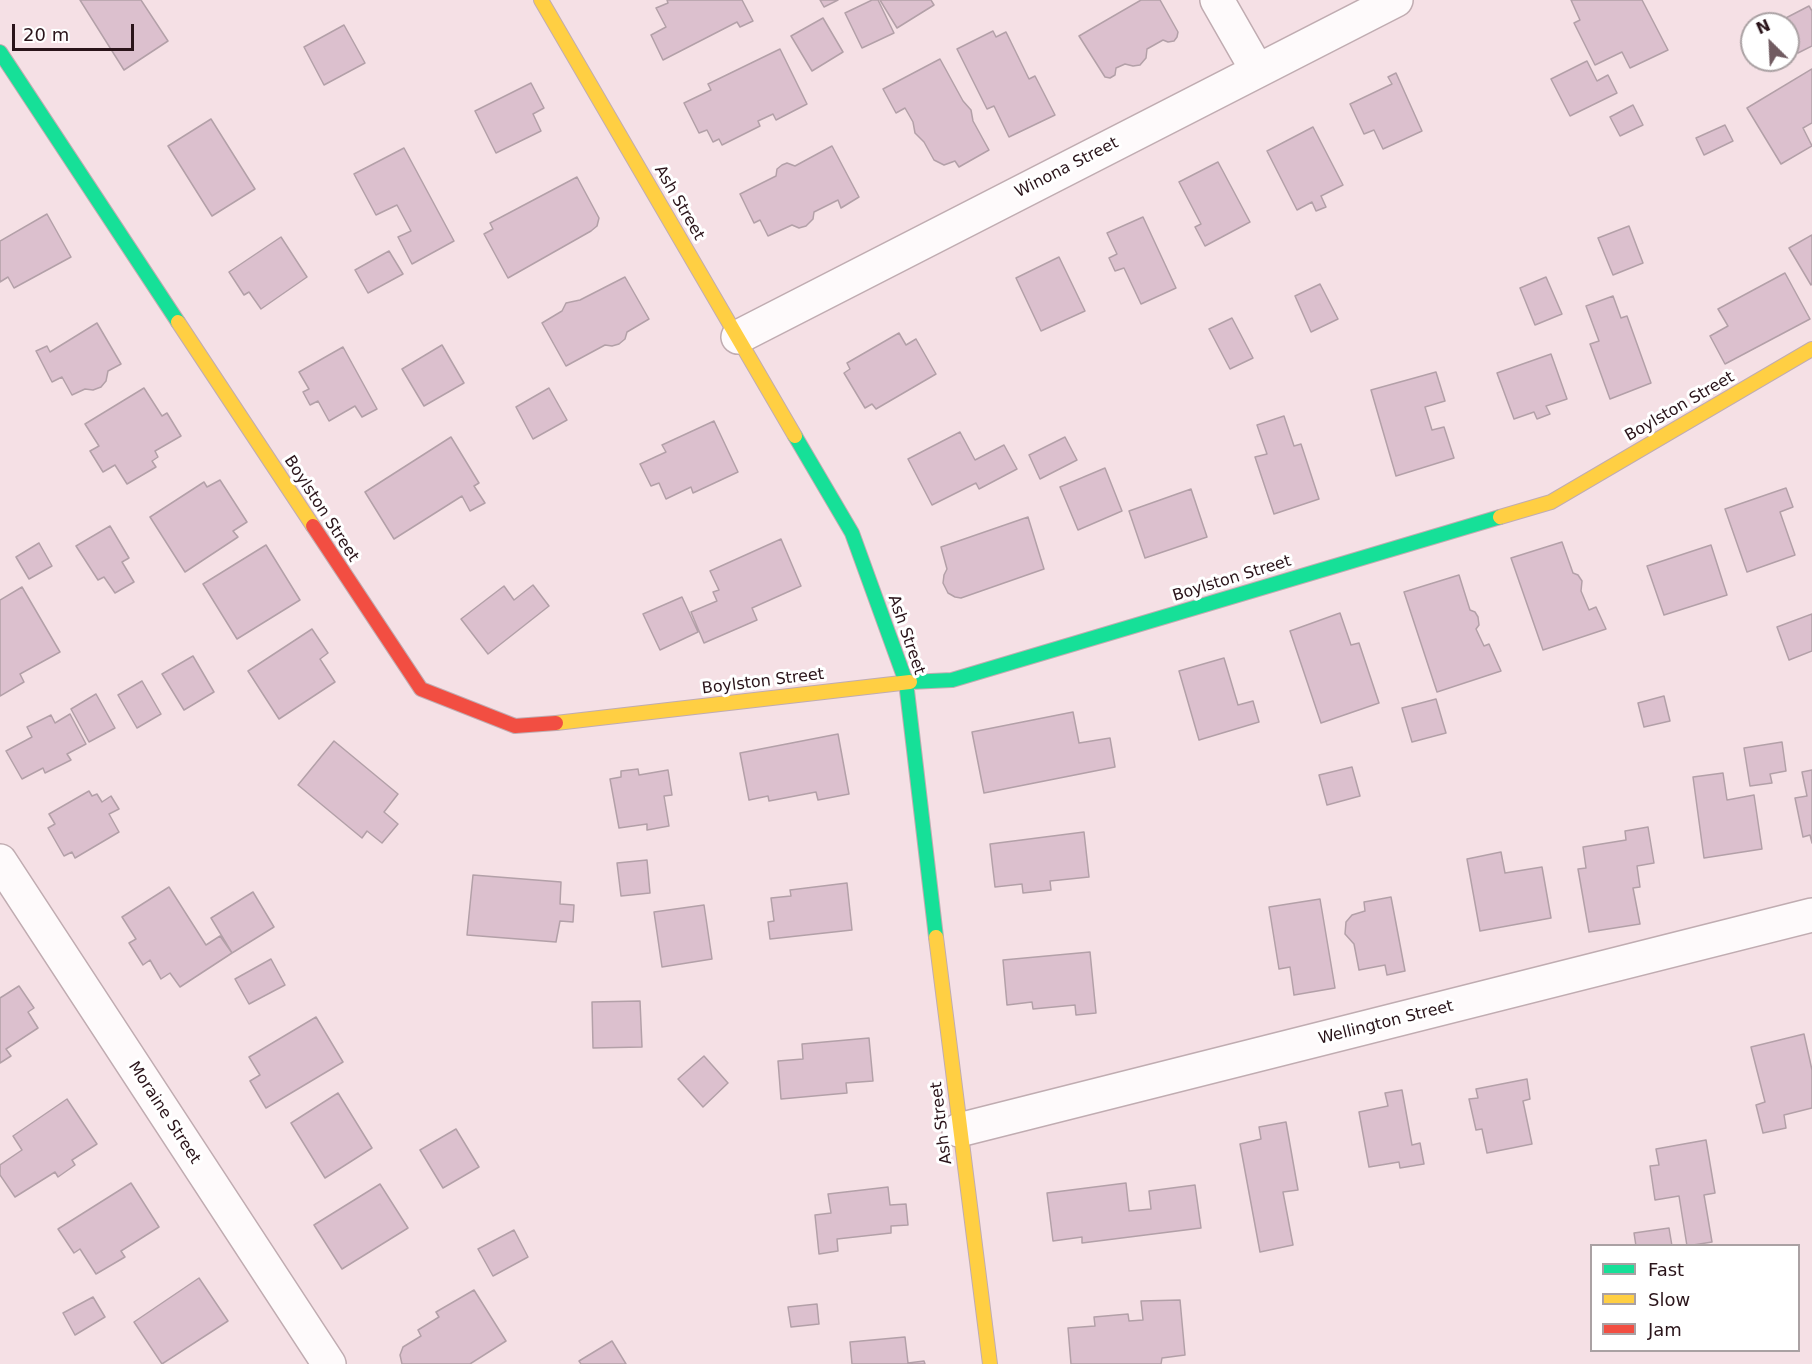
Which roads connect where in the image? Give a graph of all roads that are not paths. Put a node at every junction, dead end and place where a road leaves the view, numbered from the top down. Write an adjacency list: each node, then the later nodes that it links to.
1 (541, 0): 6 (street, Ash Street)
2 (1217, 0): 5 (street)
3 (1396, 0): 5 (street, Winona Street)
4 (0, 52): 8 (street, Boylston Street)
5 (1257, 70): 6 (street, Winona Street)
6 (738, 337): 8 (street, Ash Street)
7 (1812, 349): 8 (street, Boylston Street)
8 (906, 682): 11 (street, Ash Street)
9 (0, 861): 12 (street, Moraine Street)
10 (1812, 915): 11 (street, Wellington Street)
11 (959, 1130): 13 (street, Ash Street)
12 (329, 1364)
13 (990, 1364)

